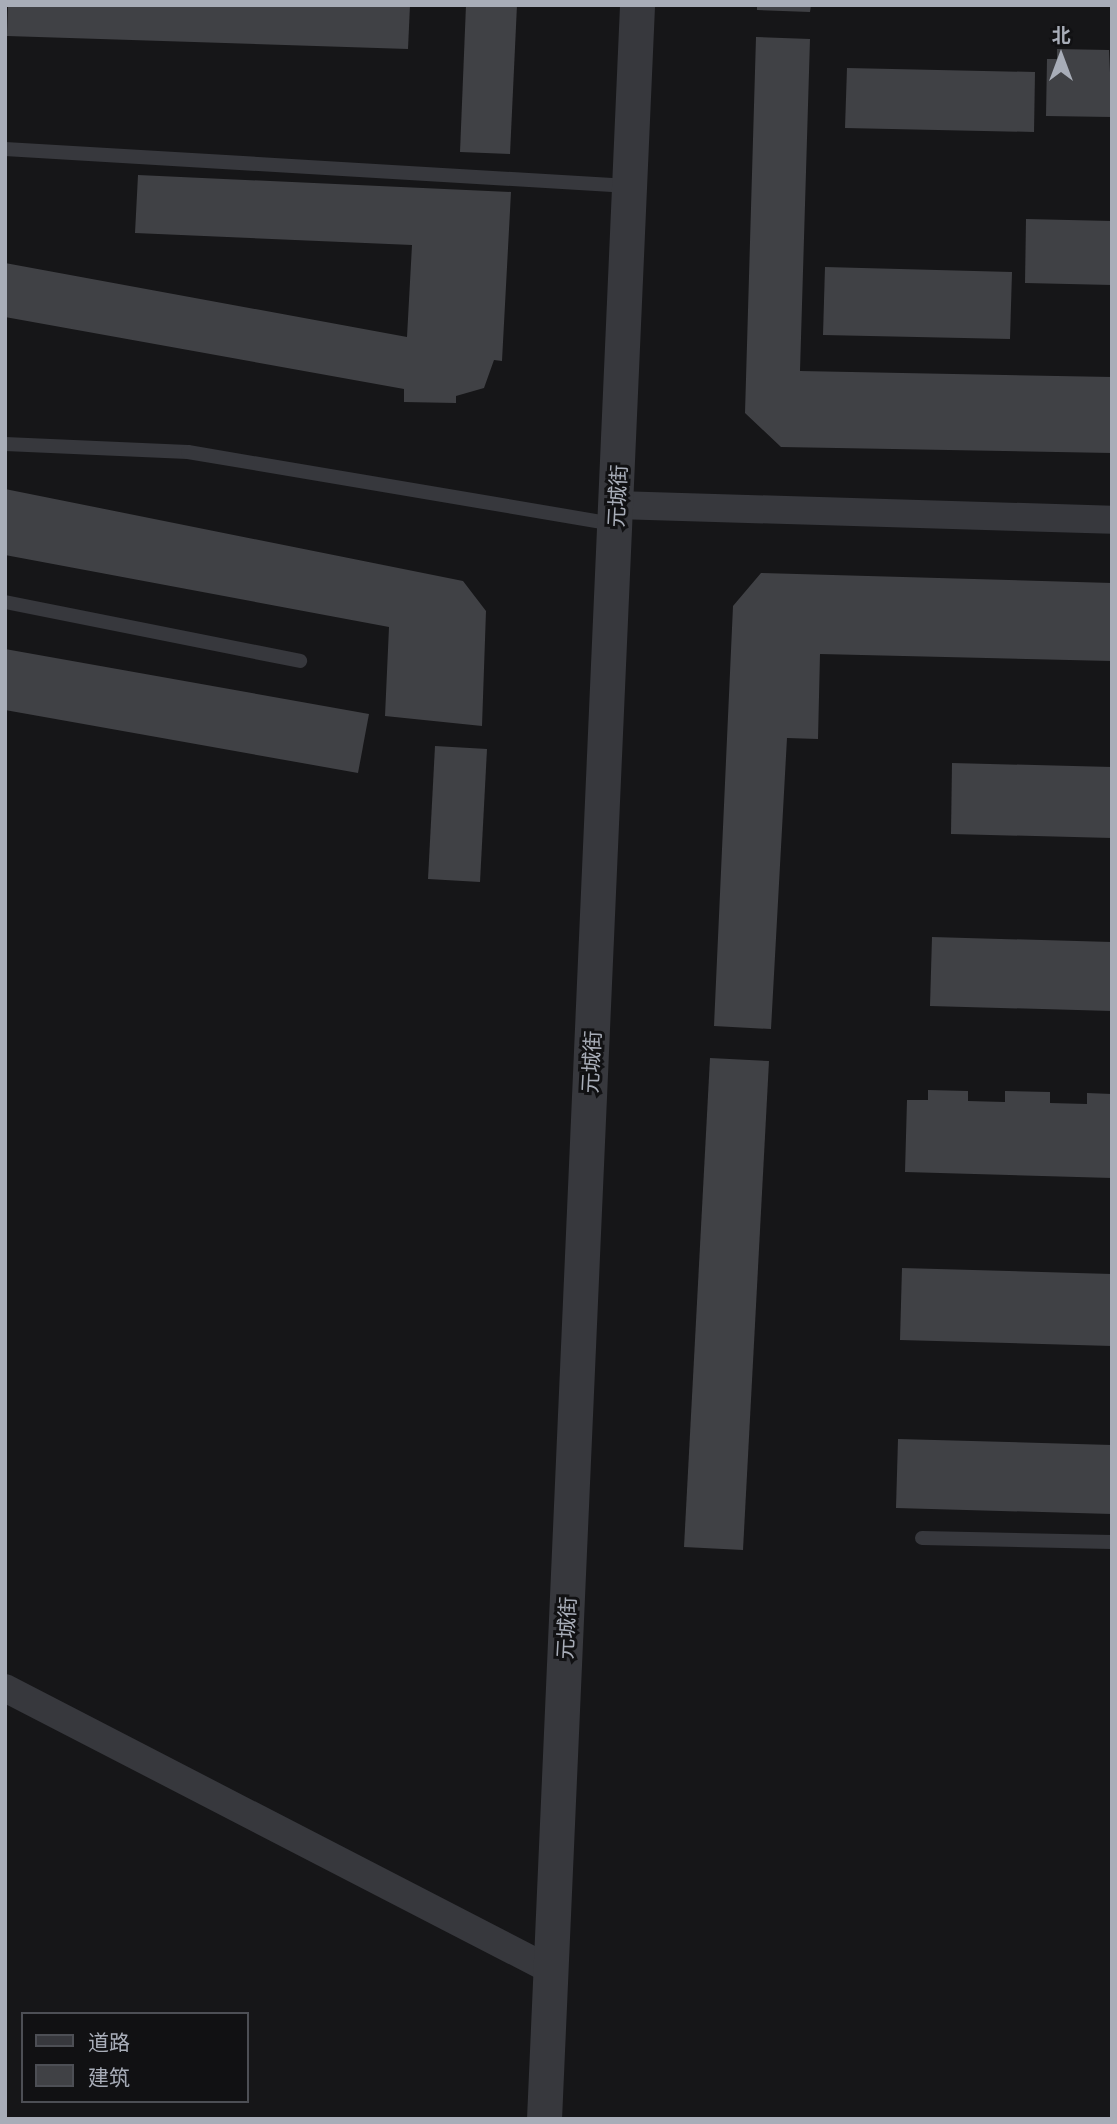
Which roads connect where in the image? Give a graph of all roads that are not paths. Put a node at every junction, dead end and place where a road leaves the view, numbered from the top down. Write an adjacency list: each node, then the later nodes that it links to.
1 (637, 5): 3 (street, 元城街)
2 (5, 149): 3 (lane)
3 (630, 186): 5 (street, 元城街)
4 (5, 444): 5 (lane)
5 (616, 515): 6 (street); 12 (street, 元城街)
6 (1112, 520)
7 (5, 602): 8 (lane)
8 (300, 661)
9 (922, 1538): 10 (lane)
10 (1112, 1542)
11 (5, 1688): 12 (street)
12 (551, 1970): 13 (street, 元城街)
13 (544, 2119)

